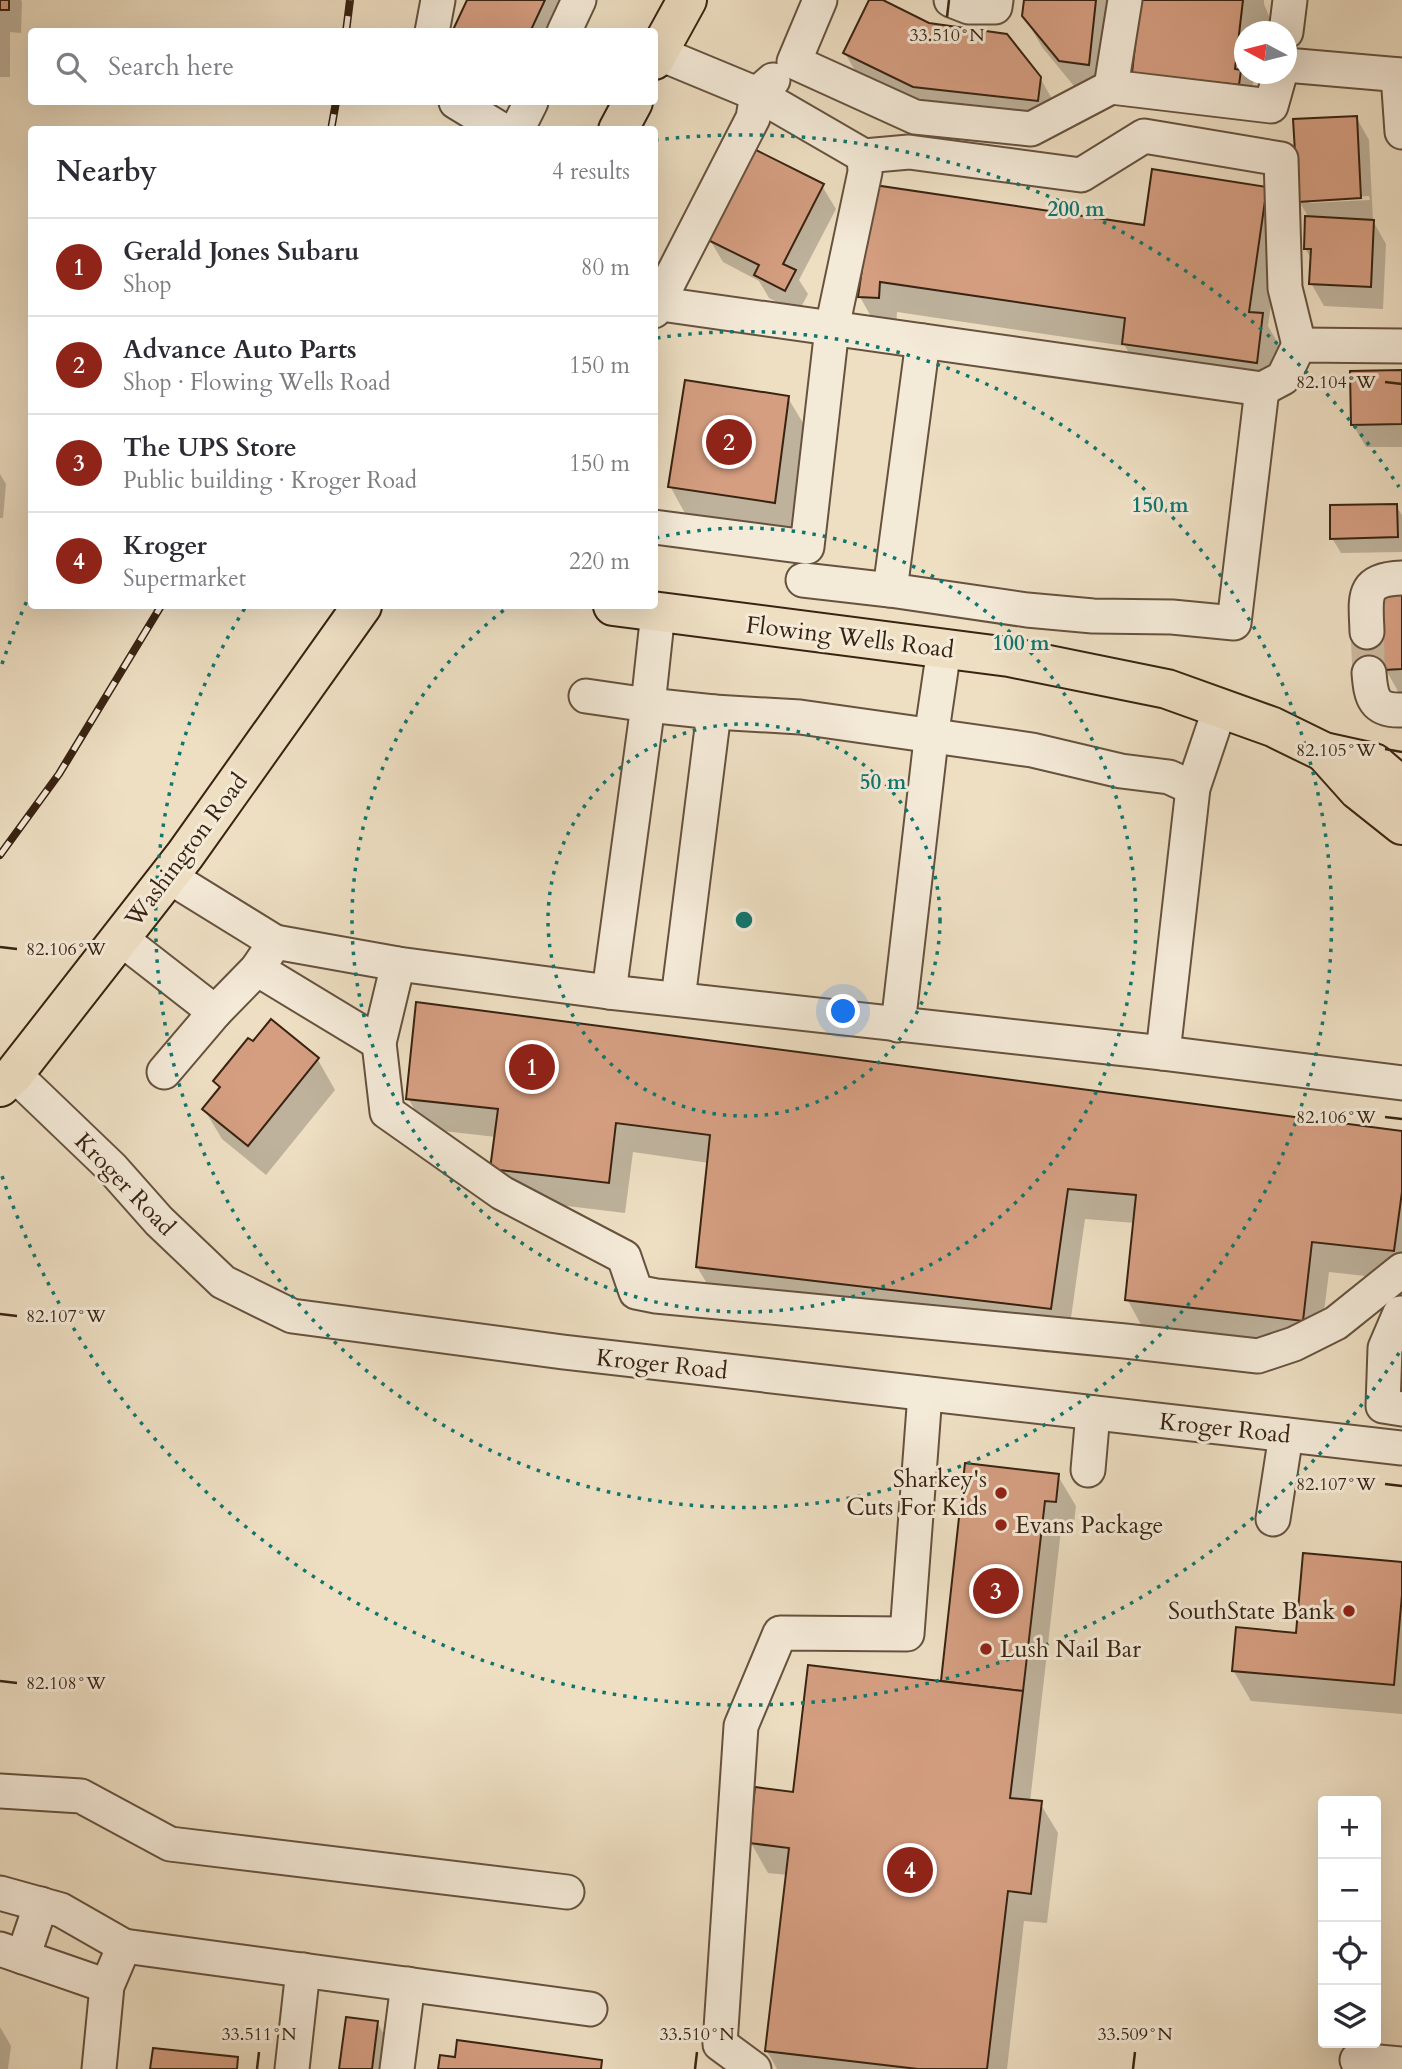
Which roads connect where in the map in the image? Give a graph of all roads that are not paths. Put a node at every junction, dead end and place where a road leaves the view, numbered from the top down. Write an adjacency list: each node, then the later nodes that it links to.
1 (438, 0): 10 (street)
2 (579, 0): 11 (street)
3 (687, 0): 12 (main road)
4 (820, 0): 14 (street)
5 (951, 0): 6 (street)
6 (996, 0)
7 (1125, 0): 18 (street)
8 (1290, 0): 9 (street)
9 (1287, 21)
10 (433, 28)
11 (566, 28)
12 (658, 53)
13 (658, 58): 19 (street)
14 (794, 62): 18 (street); 19 (street)
15 (1297, 66): 16 (street)
16 (1400, 75): 26 (street)
17 (1277, 84): 18 (street)
18 (1111, 87)
19 (757, 94): 27 (street); 28 (street)
20 (461, 105): 23 (street)
21 (530, 105): 24 (street)
22 (631, 105): 25 (main road)
23 (495, 126)
24 (519, 126)
25 (620, 126)
26 (1402, 132)
27 (864, 156): 30 (street); 32 (street)
28 (658, 302)
29 (658, 306): 30 (street)
30 (832, 328): 31 (street); 36 (street)
31 (923, 341): 34 (street); 39 (street)
32 (1299, 345): 33 (street); 34 (street)
33 (1402, 346)
34 (1262, 389): 39 (street)
35 (658, 528): 36 (street)
36 (807, 547): 38 (street)
37 (1402, 578): 44 (street)
38 (803, 580): 39 (street); 43 (street)
39 (890, 590)
40 (360, 609): 57 (main road, Washington Road)
41 (636, 609): 42 (main road, Flowing Wells Road)
42 (658, 612): 43 (main road, Flowing Wells Road); 48 (street)
43 (796, 630): 45 (main road, Flowing Wells Road)
44 (1367, 632)
45 (944, 649): 49 (main road, Flowing Wells Road); 52 (street)
46 (1369, 673): 50 (street)
47 (586, 696): 48 (street)
48 (648, 705): 51 (street); 61 (street)
49 (1220, 708): 53 (main road, Flowing Wells Road); 55 (street)
50 (1395, 711)
51 (714, 712): 52 (street); 62 (street)
52 (932, 735): 55 (street); 64 (street)
53 (1324, 752): 54 (main road, Flowing Wells Road); 56 (main road, Flowing Wells Road)
54 (1402, 787)
55 (1193, 788): 66 (street)
56 (1402, 825)
57 (169, 876): 58 (main road, Washington Road); 59 (street)
58 (120, 938): 63 (street); 68 (main road, Washington Road)
59 (266, 956): 60 (street); 63 (street); 65 (street)
60 (398, 964): 61 (street); 65 (street)
61 (609, 992): 62 (street)
62 (678, 999): 64 (street)
63 (215, 1012): 67 (street)
64 (898, 1025): 66 (street)
65 (379, 1043): 70 (street)
66 (1163, 1053): 69 (street)
67 (164, 1072)
68 (7, 1081): 72 (street, Kroger Road)
69 (1402, 1083)
70 (1402, 1270)
71 (1402, 1313): 73 (street)
72 (925, 1394): 74 (street, Kroger Road); 94 (street)
73 (1402, 1409)
74 (1093, 1413): 75 (street, Kroger Road); 77 (street)
75 (1286, 1435): 76 (street, Kroger Road); 78 (street)
76 (1402, 1448)
77 (1088, 1470)
78 (1273, 1519)
79 (0, 1791): 80 (street)
80 (567, 1892)
81 (0, 1893): 82 (street)
82 (41, 1904): 83 (street); 84 (street)
83 (124, 1946): 85 (street); 87 (street)
84 (11, 1953): 87 (street)
85 (303, 1970): 86 (street); 92 (street)
86 (408, 1984): 88 (street); 93 (street)
87 (107, 1986): 91 (street)
88 (590, 2009)
89 (1357, 2060): 90 (street)
90 (1402, 2064)
91 (99, 2069)
92 (292, 2069)
93 (397, 2069)
94 (754, 2069)

